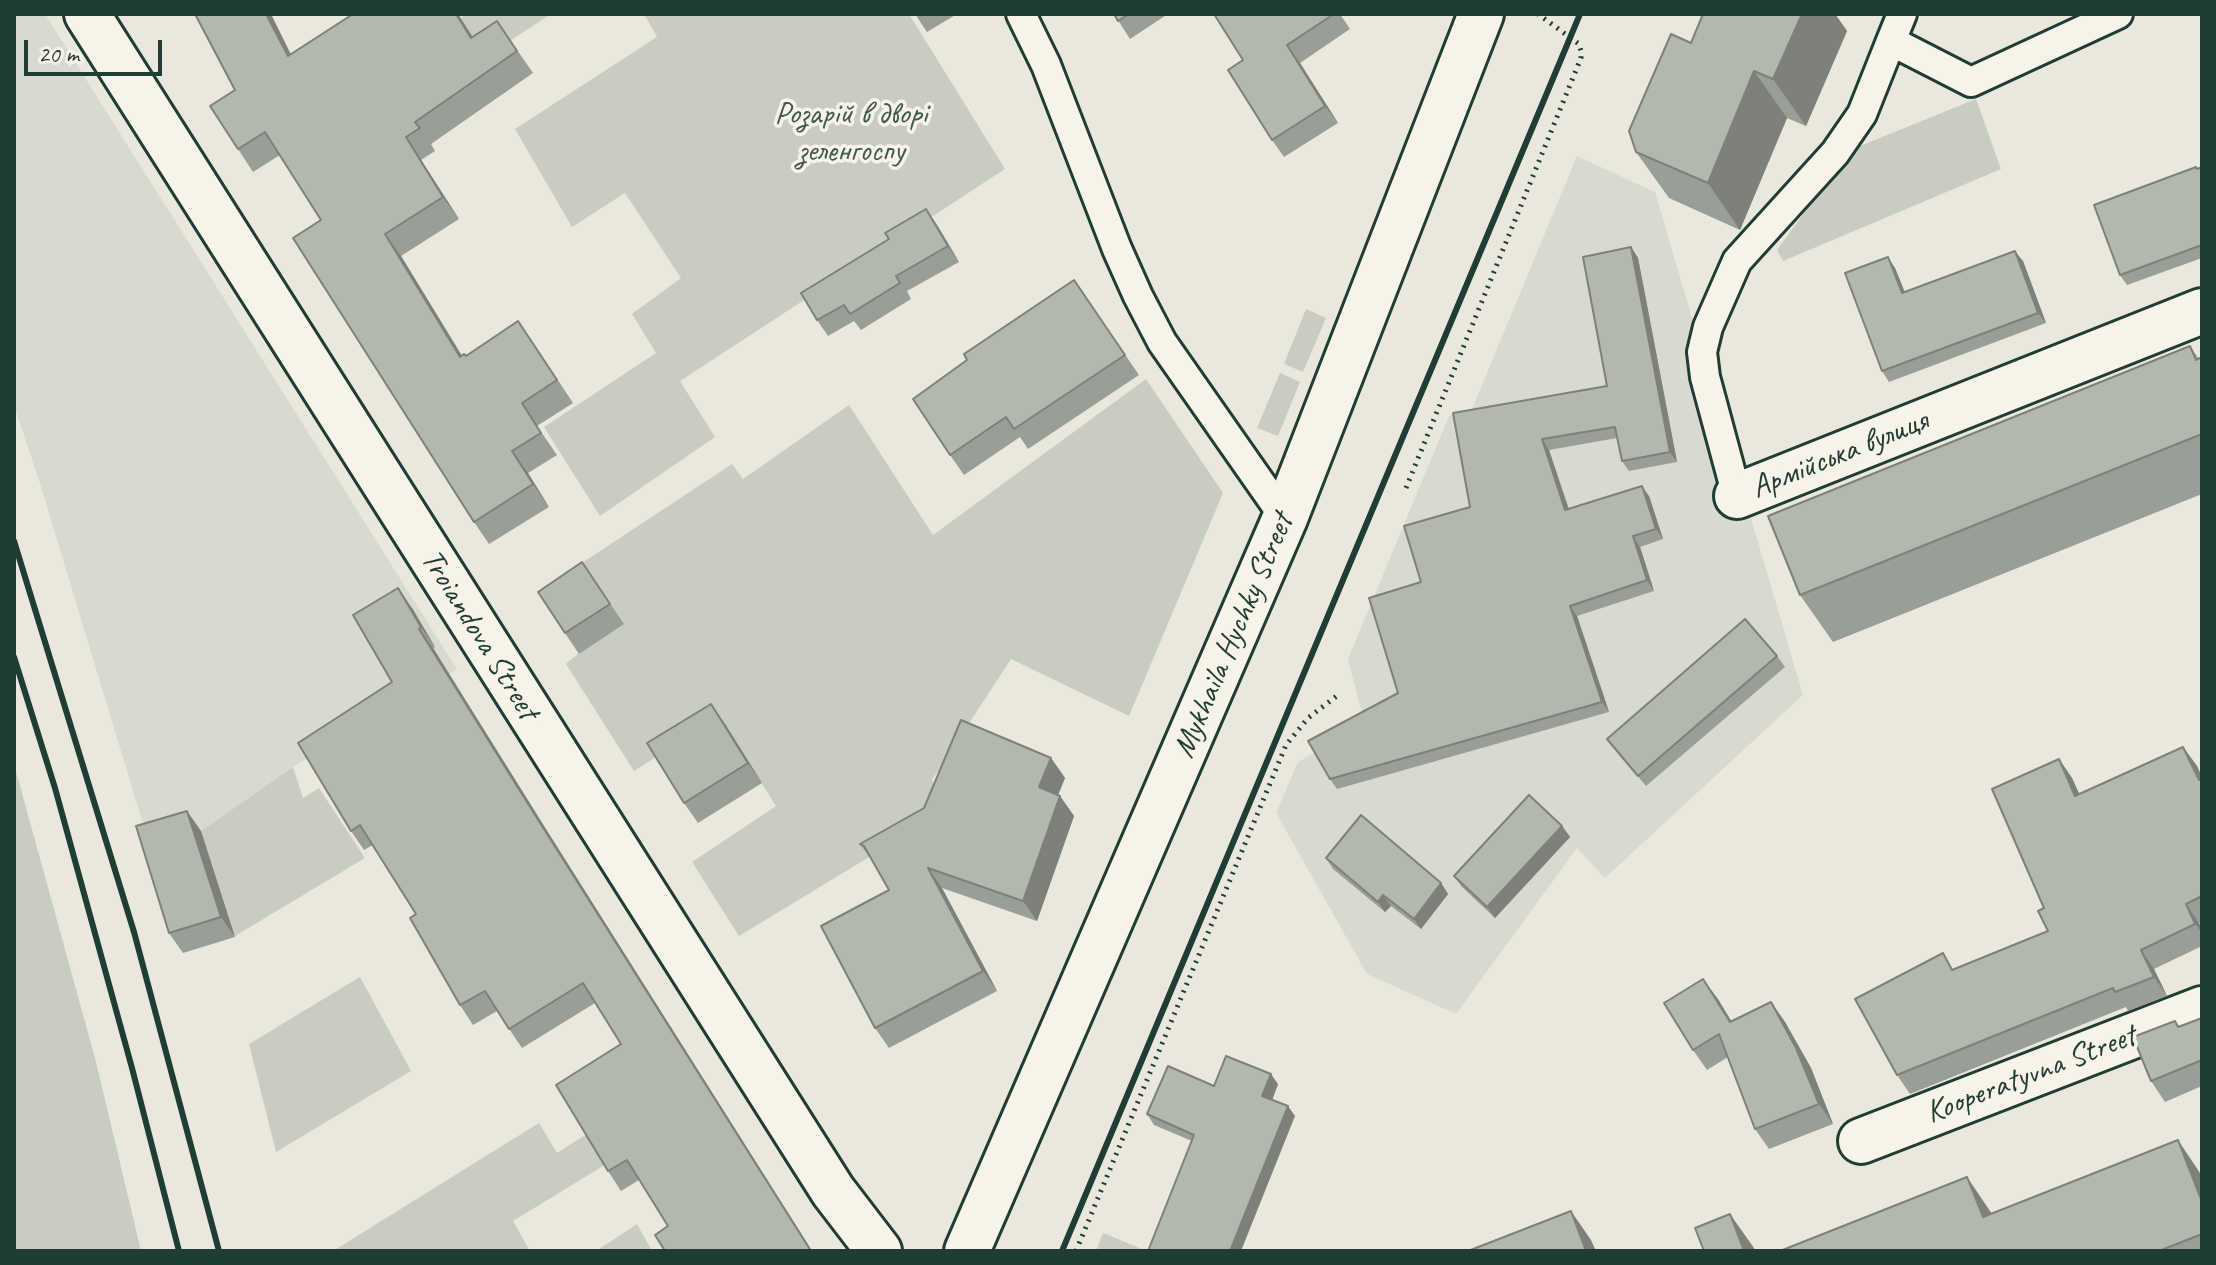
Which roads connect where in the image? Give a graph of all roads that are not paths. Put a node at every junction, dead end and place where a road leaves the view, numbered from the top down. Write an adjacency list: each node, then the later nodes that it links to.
1 (87, 14): 12 (street, Troiandova Street)
2 (1021, 14): 9 (lane)
3 (1481, 14): 9 (street, Mykhaila Hychky Street)
4 (1902, 14): 6 (lane, Армійська вулиця)
5 (2118, 14): 6 (lane)
6 (1891, 41): 8 (lane, Армійська вулиця)
7 (2202, 311): 8 (street, Армійська вулиця)
8 (1737, 496)
9 (1285, 518): 13 (street, Mykhaila Hychky Street)
10 (2202, 1009): 11 (street, Kooperatyvna Street)
11 (1861, 1141)
12 (879, 1251)
13 (967, 1251)

